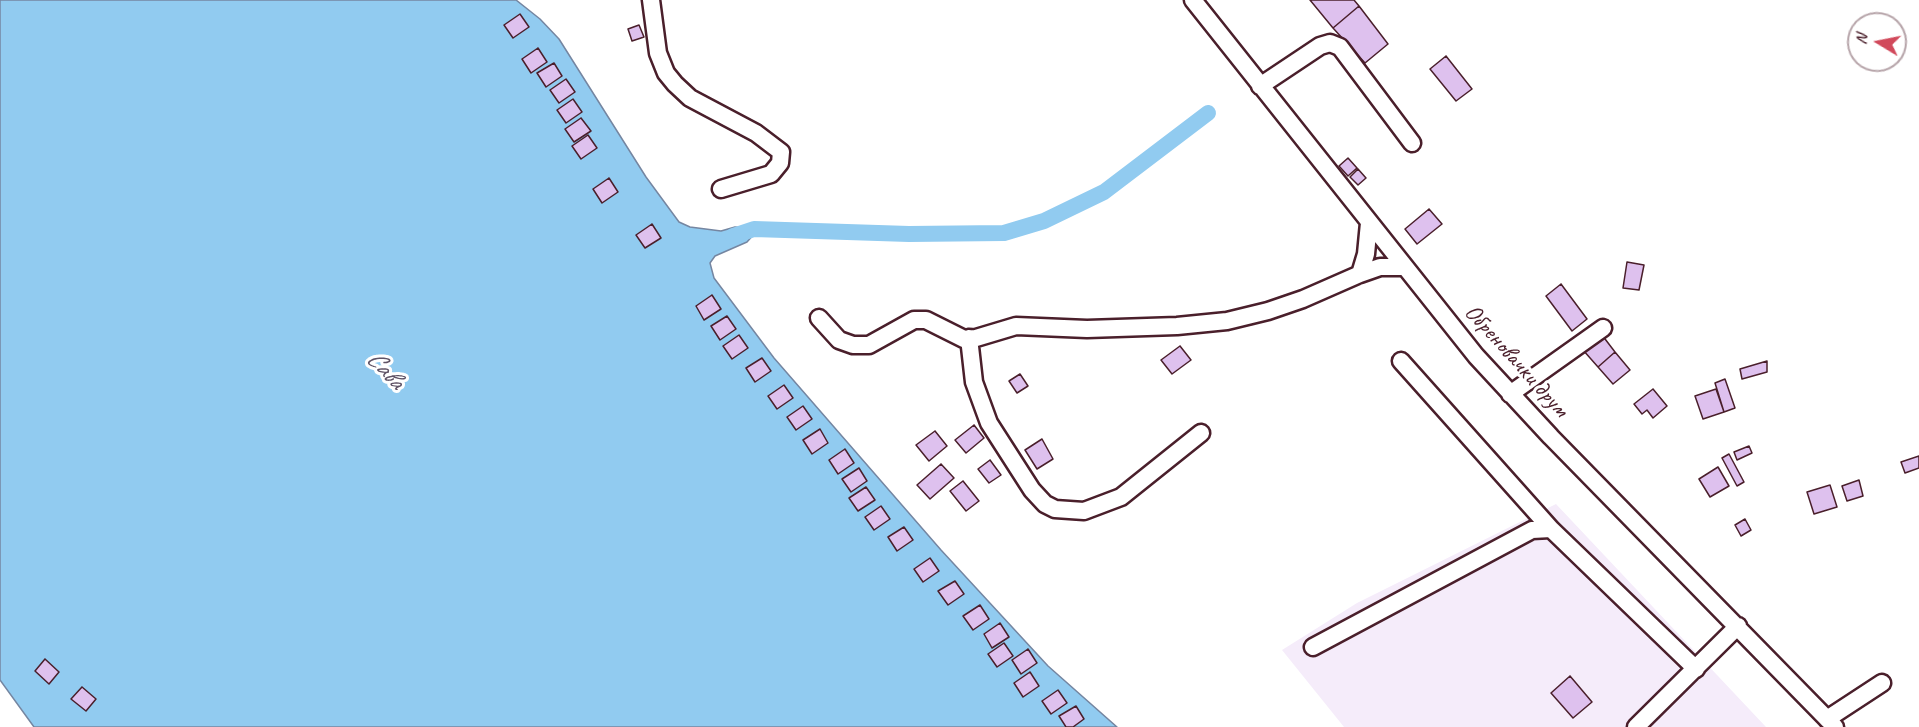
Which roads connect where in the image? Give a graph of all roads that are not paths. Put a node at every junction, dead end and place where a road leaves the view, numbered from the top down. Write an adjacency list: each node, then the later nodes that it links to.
1 (651, 0): 5 (street)
2 (1192, 0): 3 (street, Обреновачки друм)
3 (1260, 86): 4 (street); 6 (street, Обреновачки друм)
4 (1412, 142)
5 (721, 189)
6 (1369, 223): 7 (street, Обреновачки друм); 8 (street)
7 (1404, 267): 8 (street); 13 (street, Обреновачки друм)
8 (1360, 274): 11 (street)
9 (819, 318): 11 (street)
10 (1603, 328): 13 (street)
11 (969, 338): 14 (street)
12 (1401, 362): 15 (street)
13 (1510, 394): 16 (street, Обреновачки друм)
14 (1201, 433)
15 (1551, 529): 17 (street); 18 (street)
16 (1738, 626): 18 (street); 20 (street, Обреновачки друм)
17 (1313, 647)
18 (1696, 669): 21 (street)
19 (1882, 683): 20 (street)
20 (1831, 723)
21 (1636, 727)

